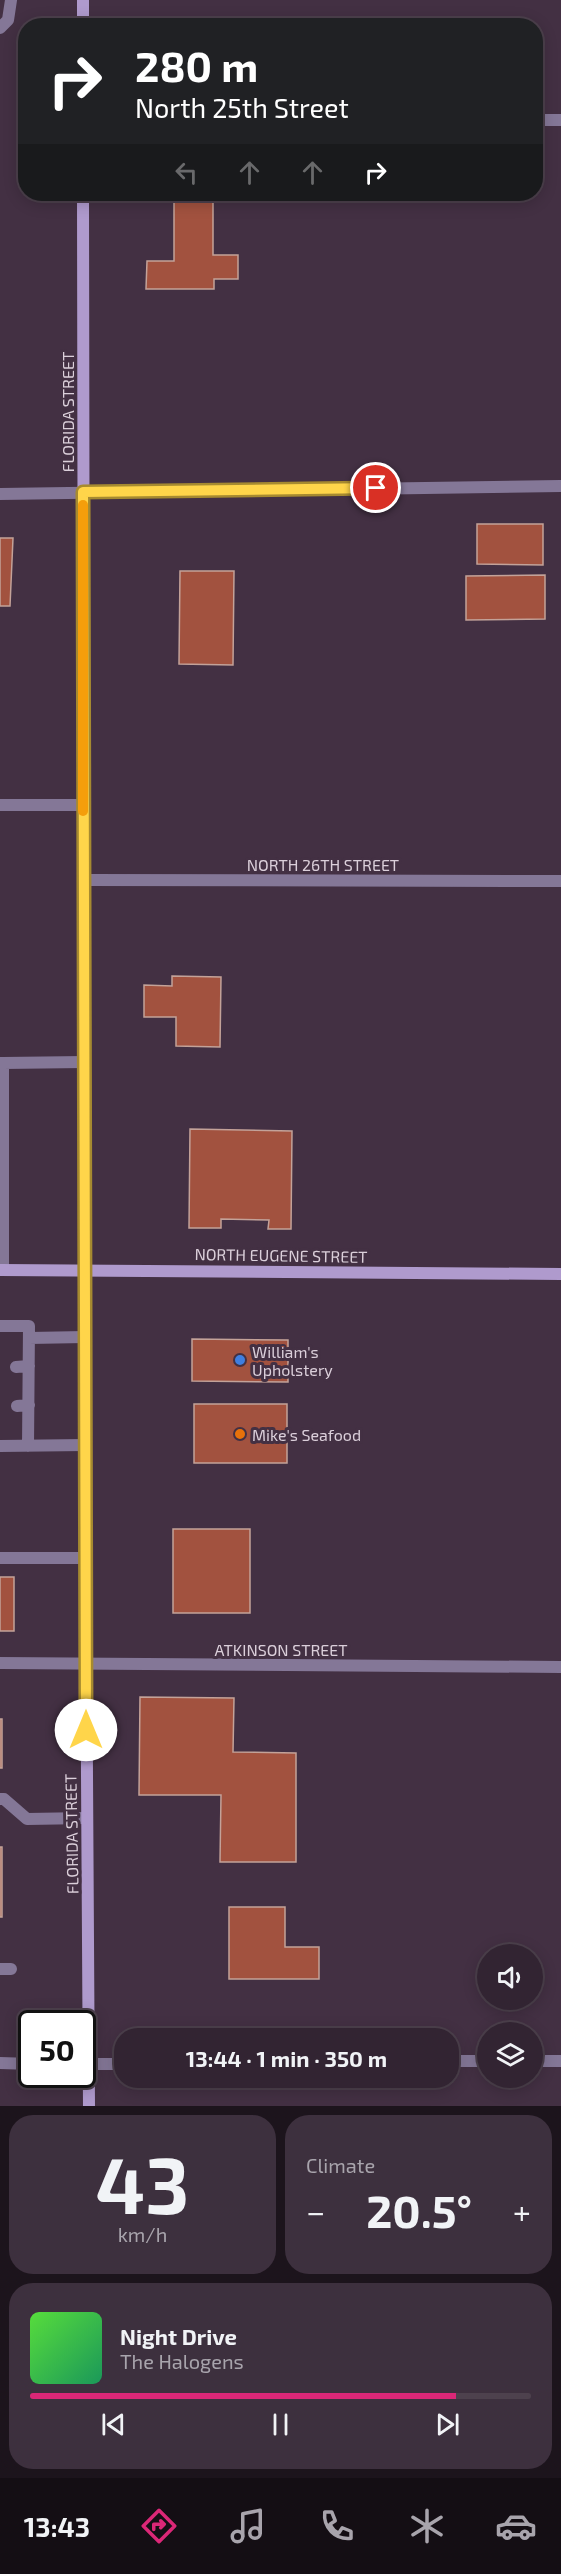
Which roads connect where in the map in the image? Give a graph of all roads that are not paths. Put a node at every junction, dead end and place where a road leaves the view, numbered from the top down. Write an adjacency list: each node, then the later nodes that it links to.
1 (11, 0): 4 (street)
2 (83, 0): 3 (main road)
3 (83, 18)
4 (0, 28)
5 (543, 120): 6 (street)
6 (561, 120)
7 (83, 201): 9 (main road, FLORIDA STREET)
8 (561, 486): 9 (street)
9 (83, 492): 10 (street); 12 (main road, FLORIDA STREET)
10 (0, 494)
11 (0, 805): 12 (street)
12 (83, 805): 13 (main road, FLORIDA STREET)
13 (84, 880): 14 (street, NORTH 26TH STREET); 15 (main road, FLORIDA STREET)
14 (561, 881)
15 (84, 1062): 16 (street); 17 (main road, FLORIDA STREET)
16 (1, 1063): 18 (street)
17 (84, 1269): 18 (main road, NORTH EUGENE STREET); 19 (main road, NORTH EUGENE STREET); 21 (main road, FLORIDA STREET)
18 (1, 1270)
19 (561, 1274)
20 (0, 1326): 22 (street)
21 (85, 1337): 22 (street); 23 (main road, FLORIDA STREET)
22 (29, 1338): 25 (street)
23 (85, 1445): 25 (street); 27 (main road, FLORIDA STREET)
24 (0, 1446): 25 (street)
25 (28, 1446)
26 (0, 1558): 27 (street)
27 (85, 1558): 29 (main road, FLORIDA STREET)
28 (0, 1663): 29 (street, ATKINSON STREET)
29 (86, 1664): 30 (street, ATKINSON STREET); 32 (main road, FLORIDA STREET)
30 (561, 1667)
31 (0, 1799): 32 (street)
32 (87, 1818): 33 (main road, FLORIDA STREET)
33 (86, 2010)
34 (459, 2061): 35 (street)
35 (477, 2061)
36 (543, 2061): 37 (street)
37 (561, 2061)
38 (0, 2063): 39 (street)
39 (18, 2064)
40 (96, 2064): 41 (street)
41 (114, 2064)
42 (88, 2088): 43 (main road, FLORIDA STREET)
43 (89, 2106)

